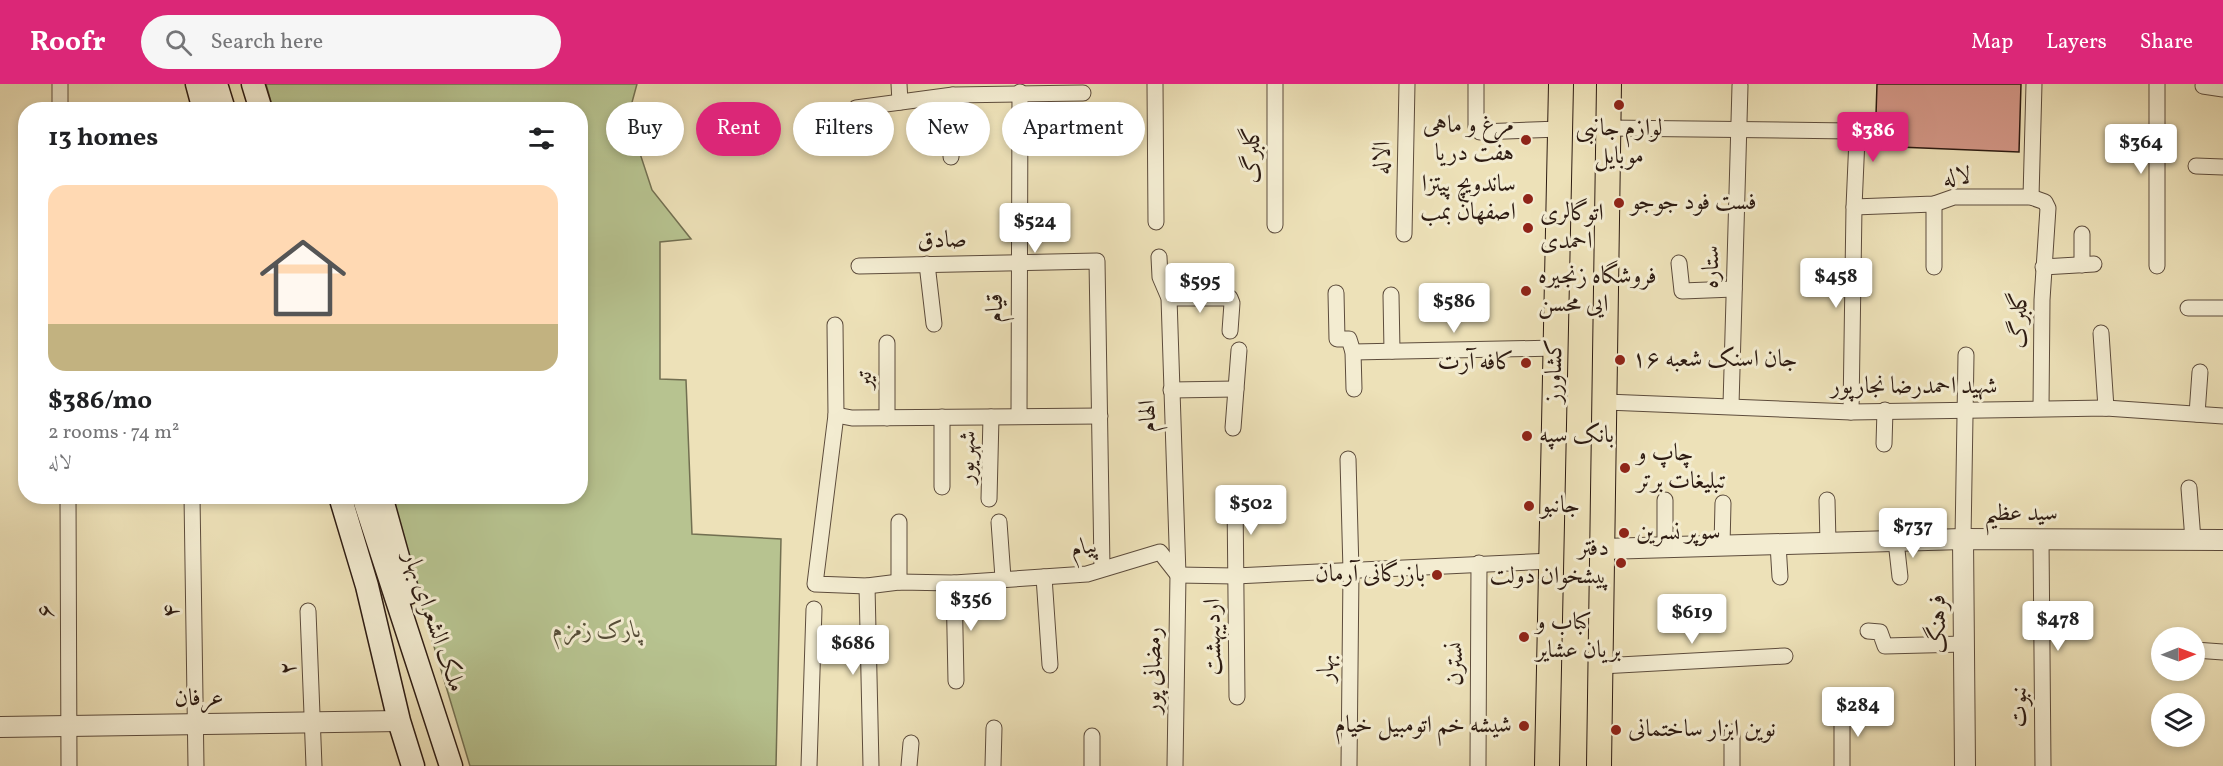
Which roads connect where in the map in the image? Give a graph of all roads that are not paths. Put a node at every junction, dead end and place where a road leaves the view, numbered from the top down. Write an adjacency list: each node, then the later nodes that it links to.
1 (60, 84): 19 (street)
2 (899, 84): 21 (street)
3 (1155, 84): 32 (street)
4 (1275, 84): 33 (street, گلبرگ)
5 (1407, 84): 34 (street, الاله)
6 (1476, 84): 24 (street)
7 (1561, 84): 24 (main road, کشاورز)
8 (1609, 84): 23 (main road, کشاورز)
9 (2034, 84): 29 (street)
10 (2157, 84): 41 (street)
11 (1740, 86): 25 (street, ستاره)
12 (2203, 86): 14 (street)
13 (1000, 88): 15 (street); 17 (street)
14 (2223, 88)
15 (1020, 92): 16 (street); 37 (street, قیام)
16 (1083, 93)
17 (953, 95): 21 (street); 26 (street)
18 (221, 96): 20 (main road)
19 (60, 102)
20 (238, 102)
21 (900, 102): 22 (street)
22 (894, 103)
23 (1608, 128): 25 (street); 64 (main road, کشاورز)
24 (1560, 129): 55 (main road, کشاورز)
25 (1738, 130): 31 (street); 44 (street, ستاره)
26 (951, 157)
27 (2196, 166): 28 (street)
28 (2223, 167)
29 (2031, 197): 30 (street, لاله); 43 (street, گلبرگ)
30 (1934, 204): 31 (street, لاله); 42 (street)
31 (1854, 207): 69 (street)
32 (1156, 222)
33 (1275, 225)
34 (1404, 234)
35 (2082, 234): 43 (street, گلبرگ)
36 (1159, 257): 47 (street, الهام)
37 (1018, 261): 39 (street, صادق); 73 (street, قیام); 74 (street, صادق)
38 (1679, 263): 44 (street)
39 (927, 264): 40 (street, صادق); 50 (street)
40 (860, 266)
41 (2157, 266)
42 (1934, 267)
43 (2043, 267): 66 (street, گلبرگ)
44 (1734, 289): 65 (street, ستاره)
45 (1336, 293): 58 (street)
46 (1391, 295): 57 (street)
47 (1169, 298): 52 (street); 63 (street, الهام)
48 (2188, 308): 49 (street)
49 (2223, 308)
50 (934, 324)
51 (835, 325): 72 (street)
52 (1230, 331)
53 (2101, 333): 67 (street)
54 (887, 343): 78 (street, تیر)
55 (1556, 348): 57 (street); 107 (main road, کشاورز)
56 (1239, 350): 61 (street)
57 (1392, 351): 58 (street)
58 (1353, 352): 62 (street)
59 (1966, 355): 70 (street, فرهنگ)
60 (2200, 372): 71 (street)
61 (1236, 389): 63 (street); 79 (street)
62 (1354, 389)
63 (1171, 390): 111 (street, الهام)
64 (1606, 402): 65 (street, شهید احمدرضا نجارپور); 106 (main road, کشاورز)
65 (1731, 405): 69 (street, شهید احمدرضا نجارپور)
66 (2041, 408): 67 (street, شهید احمدرضا نجارپور); 70 (street, شهید احمدرضا نجارپور)
67 (2106, 408): 71 (street, شهید احمدرضا نجارپور)
68 (1885, 410): 69 (street, شهید احمدرضا نجارپور); 70 (street, شهید احمدرضا نجارپور); 80 (street)
69 (1851, 411)
70 (1965, 411): 97 (street, فرهنگ)
71 (2198, 414): 75 (street, شهید احمدرضا نجارپور)
72 (836, 415): 78 (street); 119 (street, پیام)
73 (1019, 416): 74 (street); 77 (street)
74 (1100, 416): 109 (street)
75 (2223, 416)
76 (942, 417): 77 (street); 78 (street); 82 (street)
77 (992, 417): 85 (street, شهریور)
78 (887, 418)
79 (1233, 428)
80 (1884, 444)
81 (1348, 459): 110 (street)
82 (942, 487)
83 (2189, 488): 99 (street)
84 (1235, 497): 112 (street, اردیبهشت)
85 (989, 499)
86 (1665, 500): 105 (street)
87 (1827, 500): 102 (street)
88 (1723, 503): 104 (street)
89 (68, 504): 136 (street, ۶)
90 (192, 504): 135 (street, ۴)
91 (327, 504): 133 (main road)
92 (342, 504): 133 (main road, ملک الشعرای بهار)
93 (366, 504): 130 (main road, ملک الشعرای بهار)
94 (383, 504): 130 (main road)
95 (899, 522): 117 (street)
96 (999, 522): 116 (street)
97 (1963, 539): 98 (street, سید عظیم); 101 (street, سید عظیم); 123 (street, فرهنگ)
98 (2040, 539): 99 (street, سید عظیم); 160 (street, نبوت)
99 (2193, 540): 100 (street, سید عظیم)
100 (2223, 540)
101 (1896, 541): 102 (street, سید عظیم); 115 (street)
102 (1828, 543): 103 (street, سید عظیم)
103 (1778, 544): 104 (street, سید عظیم); 114 (street)
104 (1722, 546): 105 (street, سید عظیم)
105 (1665, 547): 106 (street, سید عظیم)
106 (1603, 549): 128 (main road, کشاورز)
107 (1552, 561): 108 (street); 155 (main road, کشاورز)
108 (1479, 562): 110 (street); 154 (street, نسترن)
109 (1102, 567): 111 (street, پیام); 113 (street, پیام)
110 (1351, 571): 112 (street); 153 (street, بهار)
111 (1178, 575): 112 (street); 152 (street, رمضانی پور)
112 (1235, 576): 131 (street, اردیبهشت)
113 (1044, 577): 116 (street, پیام); 127 (street)
114 (1780, 577)
115 (1900, 577)
116 (1003, 578): 118 (street, پیام)
117 (899, 582): 118 (street, پیام); 119 (street, پیام)
118 (954, 583): 129 (street)
119 (867, 586): 148 (street)
120 (814, 609): 147 (street)
121 (308, 611): 134 (street, ۲)
122 (1868, 631): 123 (street)
123 (1964, 644): 159 (street, فرهنگ)
124 (2205, 651): 125 (street)
125 (2223, 652)
126 (1785, 656): 128 (street)
127 (1050, 665)
128 (1601, 666): 156 (main road, کشاورز)
129 (956, 681)
130 (430, 694): 146 (main road, ملک الشعرای بهار)
131 (1237, 697)
132 (1842, 711): 158 (street)
133 (399, 721): 134 (street, عرفان); 145 (main road, ملک الشعرای بهار)
134 (314, 722): 135 (street, عرفان); 144 (street, ۲)
135 (196, 724): 136 (street, عرفان); 143 (street, ۴)
136 (69, 726): 137 (street, عرفان); 142 (street, ۶)
137 (0, 727)
138 (994, 728): 150 (street)
139 (1732, 732): 157 (street)
140 (1092, 736): 151 (street)
141 (911, 743): 149 (street)
142 (69, 766)
143 (196, 766)
144 (315, 766)
145 (412, 766)
146 (451, 766)
147 (809, 766)
148 (872, 766)
149 (909, 766)
150 (993, 766)
151 (1092, 766)
152 (1175, 766)
153 (1349, 766)
154 (1478, 766)
155 (1547, 766)
156 (1599, 766)
157 (1732, 766)
158 (1842, 766)
159 (1965, 766)
160 (2043, 766)

